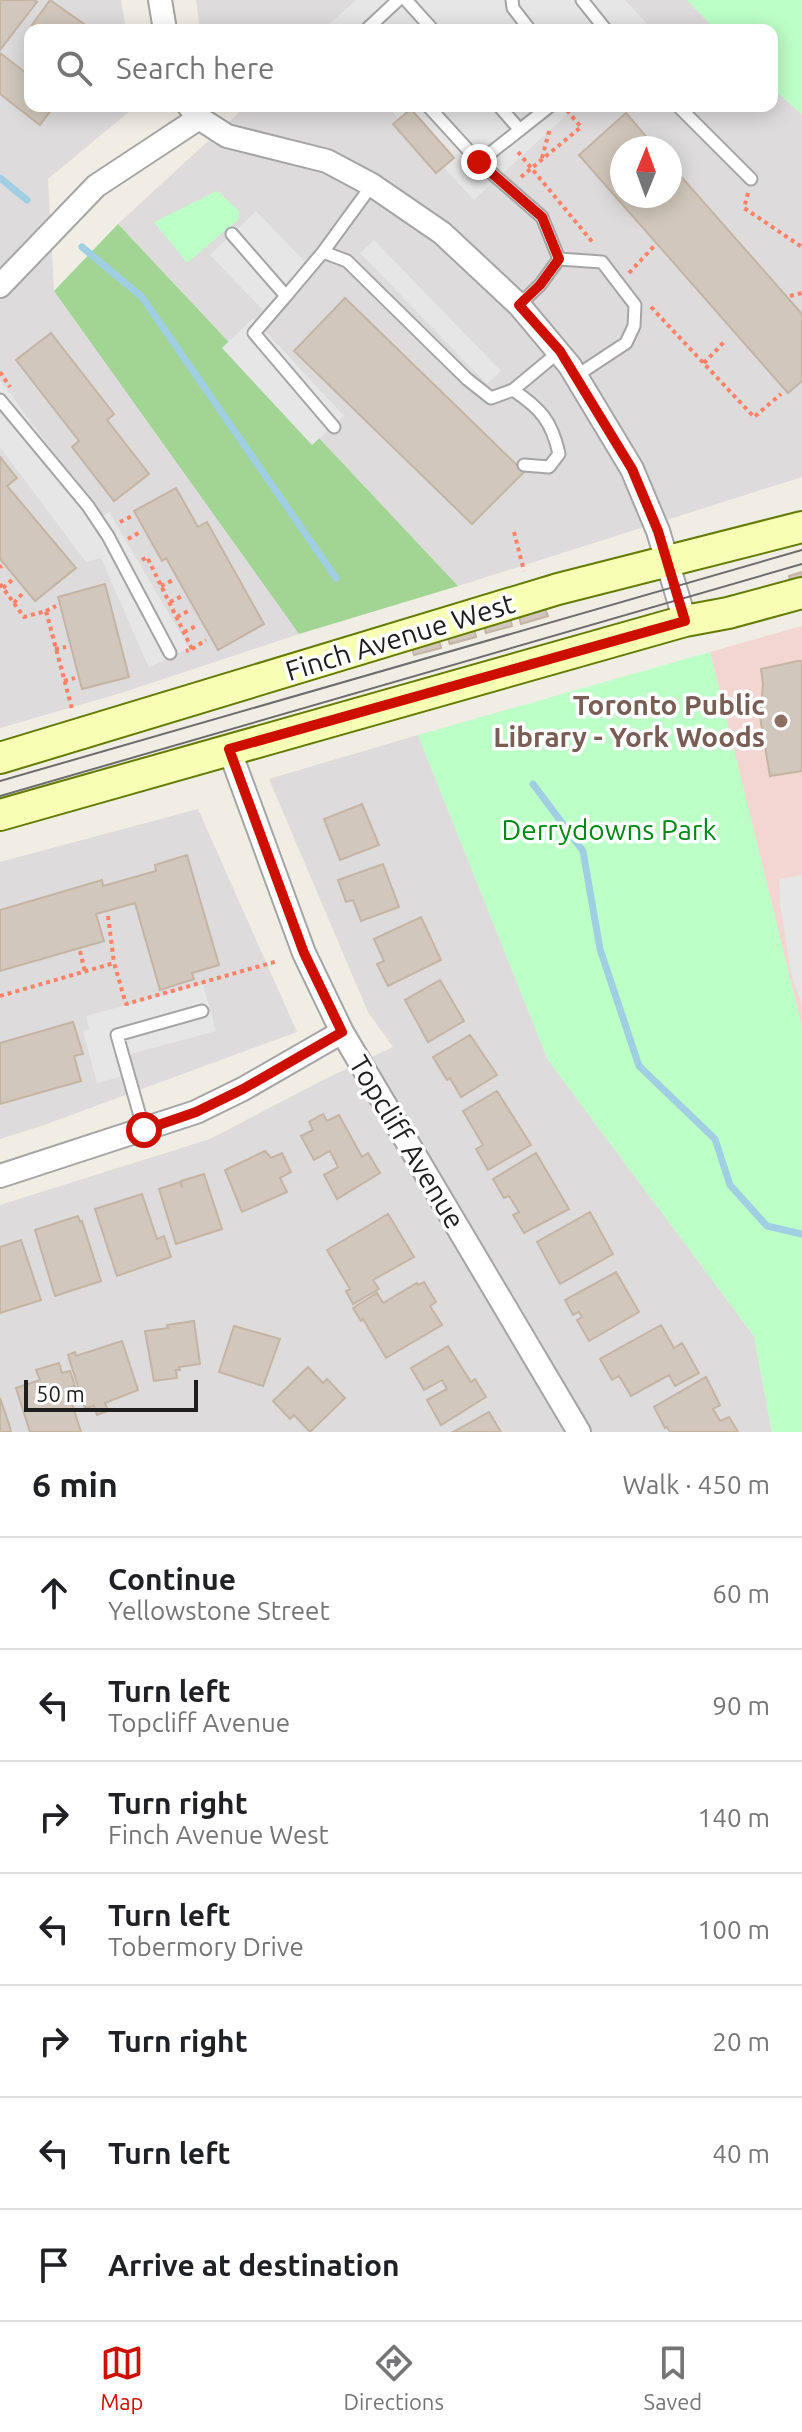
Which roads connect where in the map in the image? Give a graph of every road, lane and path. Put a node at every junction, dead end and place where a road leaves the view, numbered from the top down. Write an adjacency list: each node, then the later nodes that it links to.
1 (160, 0): 6 (street)
2 (398, 0): 7 (lane)
3 (406, 0): 8 (lane)
4 (512, 0): 9 (lane)
5 (582, 0): 10 (lane)
6 (164, 24)
7 (372, 24)
8 (428, 24)
9 (525, 24)
10 (601, 24)
11 (194, 112): 22 (street); 30 (street)
12 (433, 112): 20 (lane)
13 (504, 112): 18 (lane)
14 (542, 112): 18 (lane)
15 (568, 112): 19 (path)
16 (684, 112): 21 (lane)
17 (552, 120): 19 (path)
18 (520, 130): 20 (lane)
19 (541, 160): 23 (path)
20 (479, 162): 23 (lane)
21 (751, 179): 26 (path)
22 (372, 185): 27 (lane); 34 (street)
23 (509, 188): 28 (lane)
24 (232, 234): 32 (lane)
25 (656, 244): 29 (path)
26 (802, 247)
27 (323, 252): 32 (lane); 39 (lane)
28 (559, 259): 29 (lane); 34 (lane)
29 (619, 284): 38 (lane)
30 (0, 286)
31 (802, 293): 33 (path)
32 (286, 296): 41 (lane)
33 (790, 296)
34 (519, 305): 36 (street)
35 (724, 342): 37 (path)
36 (560, 351): 38 (street); 39 (lane)
37 (704, 364)
38 (576, 376): 50 (street)
39 (513, 390): 42 (lane)
40 (0, 400): 75 (lane)
41 (334, 427)
42 (524, 465)
43 (132, 516): 44 (path)
44 (118, 523)
45 (802, 527): 50 (main road, Finch Avenue West)
46 (142, 531): 48 (path)
47 (514, 532): 52 (path)
48 (128, 539)
49 (158, 559): 51 (path)
50 (668, 561): 66 (street); 82 (main road, Finch Avenue West)
51 (150, 564)
52 (524, 571)
53 (13, 579): 55 (path)
54 (173, 580): 56 (path)
55 (2, 586): 60 (path)
56 (161, 586)
57 (802, 593): 66 (main road, Finch Avenue West)
58 (22, 594): 60 (path)
59 (182, 596): 61 (path)
60 (14, 603): 64 (path)
61 (169, 603)
62 (56, 606): 64 (path)
63 (190, 610): 65 (path)
64 (46, 611): 69 (path)
65 (177, 617)
66 (685, 621): 81 (main road, Finch Avenue West)
67 (198, 625): 70 (path)
68 (61, 630): 69 (path)
69 (51, 632): 73 (path)
70 (184, 632)
71 (206, 640): 74 (path)
72 (66, 647): 73 (path)
73 (55, 649): 77 (path)
74 (192, 649)
75 (170, 653)
76 (69, 663): 77 (path)
77 (59, 665): 79 (path)
78 (75, 678): 79 (path)
79 (64, 681): 80 (path)
80 (72, 712)
81 (229, 749): 83 (main road, Finch Avenue West); 91 (street, Topcliff Avenue)
82 (0, 758)
83 (0, 815)
84 (108, 916): 87 (path)
85 (80, 951): 88 (path)
86 (278, 961): 87 (path)
87 (114, 963): 88 (path)
88 (86, 972): 89 (path)
89 (0, 996)
90 (202, 1011): 92 (lane)
91 (342, 1032): 92 (street); 94 (street, Topcliff Avenue)
92 (144, 1130): 93 (street)
93 (0, 1176)
94 (579, 1432)

